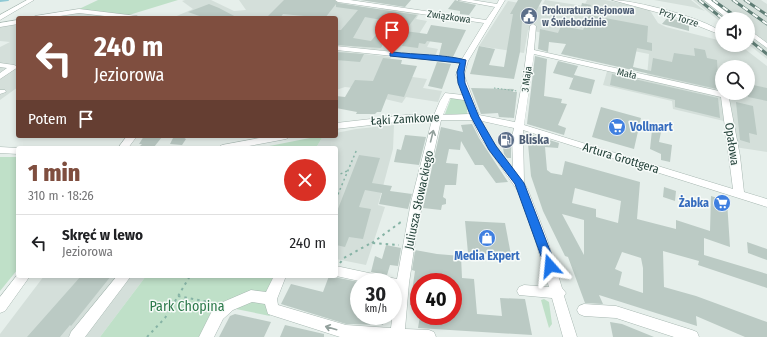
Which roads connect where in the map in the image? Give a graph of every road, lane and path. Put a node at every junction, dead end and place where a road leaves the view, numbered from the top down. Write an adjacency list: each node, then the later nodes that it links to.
1 (31, 0): 12 (street)
2 (335, 0): 8 (street, Związkowa)
3 (390, 0): 8 (street)
4 (462, 0): 7 (street)
5 (615, 0): 17 (street, Przy Torze)
6 (707, 0): 9 (street)
7 (500, 3): 14 (street)
8 (385, 7): 14 (street, Związkowa)
9 (723, 12)
10 (48, 16): 11 (street)
11 (120, 16)
12 (0, 18)
13 (16, 22): 15 (street)
14 (488, 22): 22 (street)
15 (0, 25)
16 (532, 29): 21 (street, 3 Maja)
17 (715, 30)
18 (755, 37): 19 (street)
19 (767, 46)
20 (338, 48): 22 (street)
21 (530, 51): 27 (street, 3 Maja); 28 (street, Mała)
22 (464, 61): 29 (street)
23 (0, 65): 24 (street)
24 (16, 67): 25 (street)
25 (0, 77)
26 (494, 88): 27 (path)
27 (524, 92): 34 (street, 3 Maja)
28 (715, 93)
29 (467, 98): 31 (street, Juliusza Słowackiego); 32 (street)
30 (726, 100): 44 (street, Opałowa)
31 (439, 117): 32 (street, Łąki Zamkowe); 33 (street, Łąki Zamkowe); 46 (street, Juliusza Słowackiego, one-way to 31)
32 (475, 117): 34 (street, Artura Grottgera); 42 (street)
33 (338, 126)
34 (519, 126): 42 (street, 3 Maja); 44 (street, Artura Grottgera)
35 (275, 138): 36 (street)
36 (233, 146)
37 (357, 149): 40 (path)
38 (0, 150): 39 (street)
39 (16, 151)
40 (348, 171): 41 (path); 43 (path)
41 (338, 175)
42 (519, 183): 58 (street)
43 (338, 194)
44 (738, 194): 45 (street, Artura Grottgera)
45 (767, 202)
46 (412, 219): 47 (path); 48 (street, Juliusza Słowackiego)
47 (371, 243): 48 (path); 49 (path)
48 (409, 246): 51 (street, Juliusza Słowackiego)
49 (338, 266)
50 (338, 271): 52 (street)
51 (400, 273)
52 (350, 274)
53 (22, 278): 62 (street)
54 (123, 278): 65 (street)
55 (189, 278): 59 (path)
56 (279, 278): 60 (street)
57 (524, 291): 58 (street)
58 (559, 293): 70 (street)
59 (178, 296): 61 (path); 66 (path)
60 (270, 299): 61 (street); 68 (street, one-way to 60)
61 (228, 306): 67 (street)
62 (0, 307)
63 (584, 310): 71 (street)
64 (397, 325): 68 (street, Juliusza Słowackiego)
65 (76, 337)
66 (147, 337)
67 (206, 337)
68 (397, 337): 69 (street)
69 (429, 337)
70 (570, 337)
71 (692, 337)

